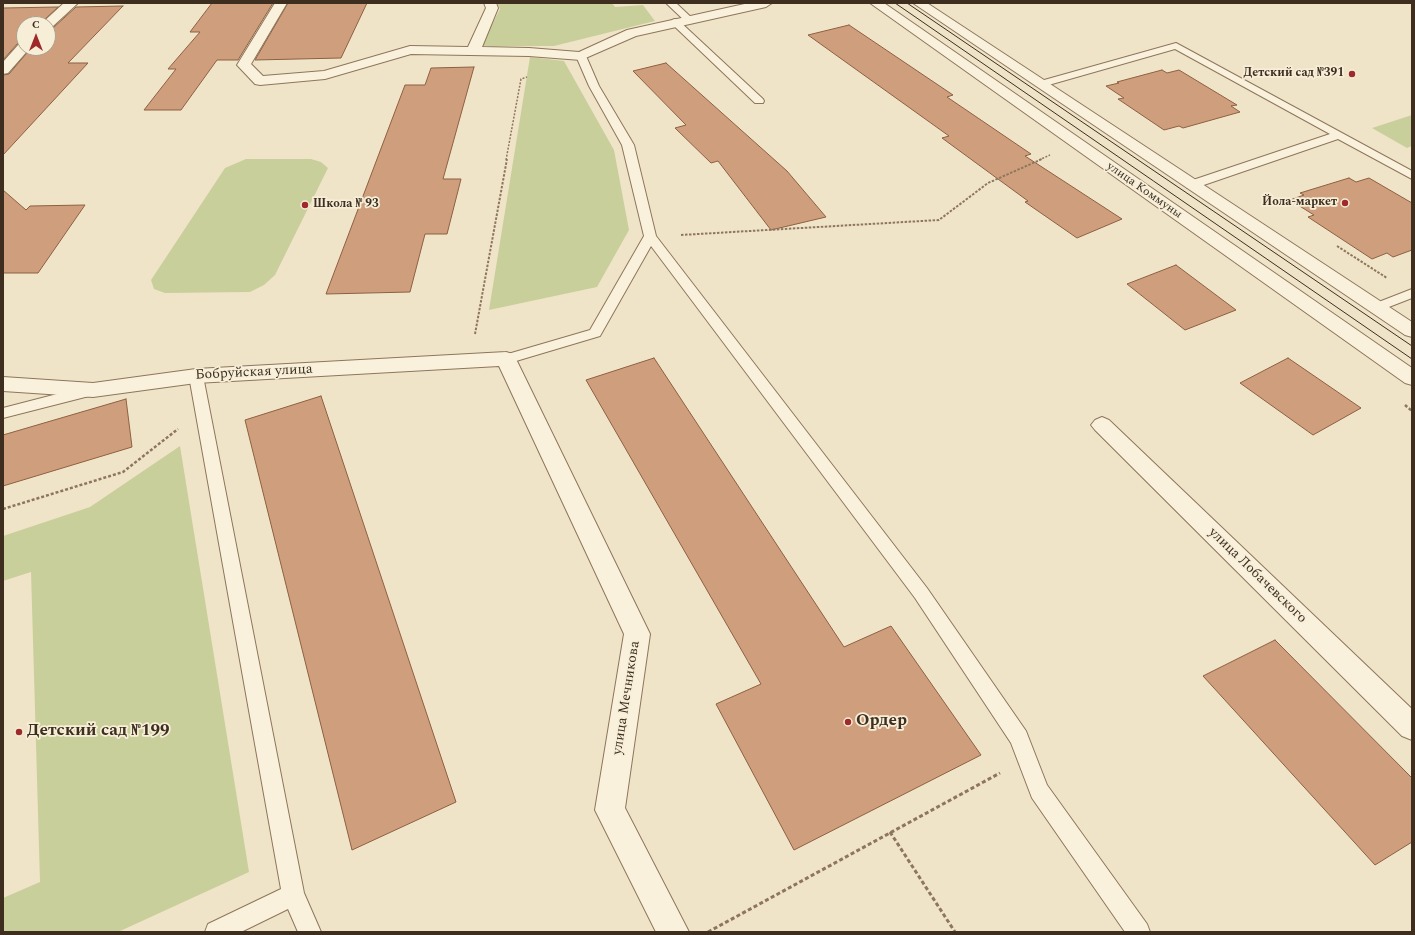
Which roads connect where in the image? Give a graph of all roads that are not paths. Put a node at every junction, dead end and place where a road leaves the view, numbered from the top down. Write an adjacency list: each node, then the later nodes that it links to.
1 (72, 3): 8 (street)
2 (281, 3): 11 (street)
3 (490, 3): 11 (street)
4 (671, 3): 9 (lane)
5 (766, 3): 9 (street)
6 (876, 3): 26 (street, улица Коммуны)
7 (919, 3): 15 (street)
8 (56, 16)
9 (689, 20): 10 (street)
10 (675, 22): 13 (street); 16 (lane)
11 (473, 52): 13 (street)
12 (16, 55): 14 (street)
13 (581, 56): 20 (lane)
14 (3, 70)
15 (1040, 84): 17 (lane); 19 (street)
16 (760, 101)
17 (1339, 135): 18 (lane); 19 (lane)
18 (1412, 176)
19 (1191, 185): 22 (street)
20 (650, 236): 24 (lane); 36 (lane)
21 (1412, 293): 22 (lane)
22 (1376, 308): 23 (street)
23 (1412, 331)
24 (506, 359): 25 (street, Бобруйская улица); 35 (street, улица Мечникова)
25 (196, 376): 28 (street, Бобруйская улица); 32 (lane)
26 (1412, 378)
27 (3, 384): 28 (street, Бобруйская улица)
28 (93, 390): 29 (lane)
29 (3, 413)
30 (1102, 425): 31 (street, улица Лобачевского)
31 (1412, 727)
32 (293, 895): 33 (lane); 34 (lane)
33 (216, 932)
34 (310, 932)
35 (673, 932)
36 (1139, 932)

